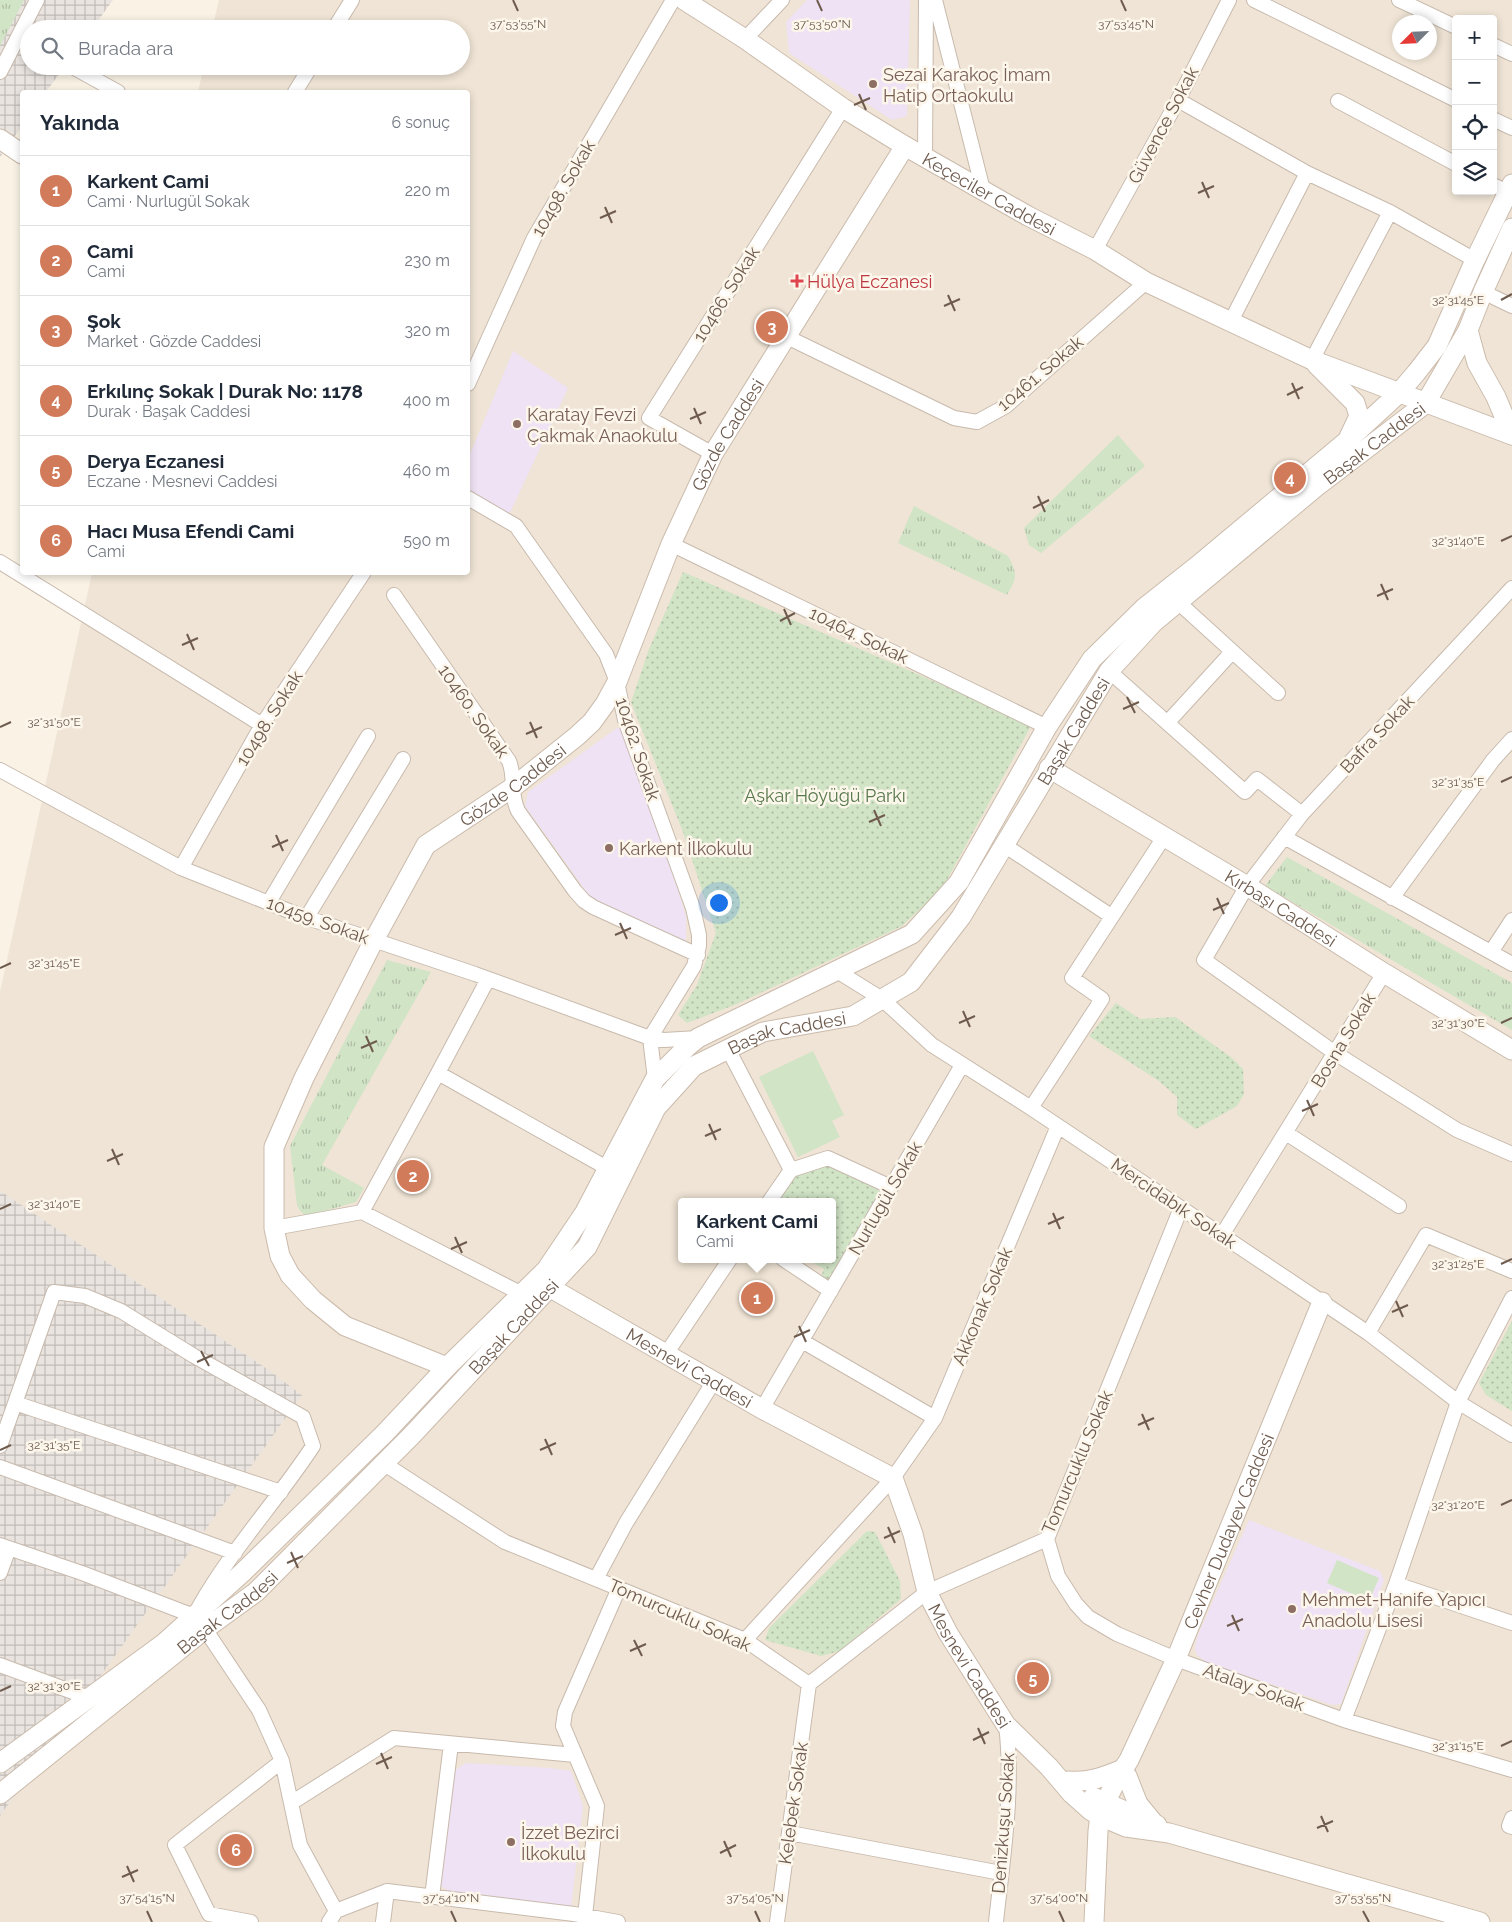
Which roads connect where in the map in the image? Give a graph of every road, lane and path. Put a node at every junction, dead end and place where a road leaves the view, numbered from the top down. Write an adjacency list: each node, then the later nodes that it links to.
1 (37, 0): 11 (street)
2 (352, 0): 12 (street)
3 (673, 0): 48 (street, 10498. Sokak)
4 (684, 0): 15 (street, Keçeciler Caddesi)
5 (782, 0): 15 (street)
6 (926, 0): 32 (street)
7 (935, 0): 36 (street)
8 (1229, 0): 24 (street, Güvence Sokak)
9 (1254, 0): 23 (street)
10 (1400, 0): 13 (street)
11 (27, 20)
12 (340, 20)
13 (1452, 25)
14 (20, 33): 18 (street)
15 (745, 39): 26 (street, Keçeciler Caddesi)
16 (1497, 47): 17 (street)
17 (1512, 54)
18 (0, 72)
19 (87, 75): 21 (street)
20 (305, 75): 22 (street)
21 (114, 90)
22 (296, 90)
23 (1452, 98)
24 (1178, 100): 34 (street); 39 (street, Güvence Sokak)
25 (1338, 101): 33 (street)
26 (843, 108): 30 (street, Keçeciler Caddesi); 53 (street, 10466. Sokak)
27 (1497, 121): 28 (street)
28 (1512, 128)
29 (0, 139): 31 (street)
30 (905, 146): 32 (street, Keçeciler Caddesi); 46 (street, Gözde Caddesi)
31 (20, 153)
32 (925, 157): 36 (street, Keçeciler Caddesi)
33 (1452, 162)
34 (1307, 173): 37 (street); 44 (street)
35 (1504, 187): 40 (street, Başak Caddesi)
36 (983, 190): 39 (street, Keçeciler Caddesi)
37 (1390, 212): 40 (street); 47 (street)
38 (1512, 228): 42 (street, Başak Caddesi)
39 (1095, 250): 41 (street, Keçeciler Caddesi)
40 (1475, 260): 49 (street, Başak Caddesi)
41 (1146, 282): 44 (street, Keçeciler Caddesi); 46 (street, 10461. Sokak)
42 (1483, 292): 43 (street); 45 (street, Başak Caddesi)
43 (1512, 306)
44 (1230, 323): 47 (street, Keçeciler Caddesi)
45 (1468, 330): 50 (street, Başak Caddesi); 51 (street)
46 (787, 337): 53 (street, Gözde Caddesi)
47 (1312, 360): 49 (street, Keçeciler Caddesi); 52 (street)
48 (470, 380)
49 (1398, 394): 50 (street); 52 (street, Başak Caddesi)
50 (1425, 404): 51 (street); 62 (street, Başak Caddesi)
51 (1512, 435)
52 (1348, 440): 69 (street, Başak Caddesi)
53 (712, 454): 55 (street, Gözde Caddesi)
54 (470, 499): 65 (street, 10462. Sokak)
55 (671, 544): 65 (street, Gözde Caddesi); 69 (street, 10464. Sokak)
56 (0, 562): 57 (street)
57 (20, 574)
58 (21, 575): 68 (street)
59 (362, 575): 68 (street, 10498. Sokak)
60 (1512, 588): 76 (street, Bafra Sokak)
61 (394, 595): 75 (street, 10460. Sokak)
62 (1178, 602): 63 (street); 64 (street, Başak Caddesi)
63 (1232, 652): 66 (street); 67 (street)
64 (1109, 670): 67 (street); 73 (street, Başak Caddesi)
65 (618, 682): 75 (street, Gözde Caddesi); 89 (street, 10462. Sokak)
66 (1278, 693)
67 (1168, 722): 76 (street)
68 (262, 725): 80 (street, 10498. Sokak)
69 (1047, 727): 91 (street, Başak Caddesi)
70 (368, 736): 83 (street)
71 (1512, 739): 82 (street)
72 (403, 758): 85 (street)
73 (1049, 768): 77 (street, Kırbaşı Caddesi); 79 (street, Başak Caddesi)
74 (0, 770): 80 (street, 10459. Sokak)
75 (512, 788): 87 (street, Gözde Caddesi); 89 (street, 10460. Sokak)
76 (1302, 814): 78 (street, Bafra Sokak)
77 (1164, 837): 81 (street, Kırbaşı Caddesi); 84 (street)
78 (1284, 837): 81 (street, Bafra Sokak); 82 (street)
79 (1004, 845): 84 (street); 94 (street, Başak Caddesi)
80 (181, 868): 83 (street, 10459. Sokak)
81 (1247, 886): 92 (street, Kırbaşı Caddesi); 99 (street, Bafra Sokak)
82 (1392, 898): 88 (street)
83 (269, 902): 85 (street, 10459. Sokak)
84 (1111, 916): 103 (street)
85 (307, 917): 87 (street, 10459. Sokak)
86 (1512, 920): 88 (street)
87 (374, 940): 93 (street, 10459. Sokak); 114 (street, Gözde Caddesi)
88 (1491, 952): 90 (street)
89 (698, 955): 95 (street, 10462. Sokak)
90 (1512, 964)
91 (837, 970): 94 (street, Mercidabık Sokak); 96 (street, Başak Caddesi)
92 (1384, 973): 98 (street, Kırbaşı Caddesi); 99 (street, Bosna Sokak)
93 (488, 979): 95 (street, 10459. Sokak); 101 (street)
94 (882, 998): 97 (street, Başak Caddesi); 100 (street, Mercidabık Sokak)
95 (650, 1038): 96 (street, 10459. Sokak); 102 (street)
96 (698, 1038): 102 (street, Başak Caddesi)
97 (728, 1049): 108 (street); 119 (street, Başak Caddesi)
98 (1512, 1050)
99 (1335, 1053): 105 (street, Bosna Sokak); 106 (street)
100 (962, 1064): 103 (street, Mercidabık Sokak); 109 (street, Nurlugül Sokak)
101 (438, 1073): 107 (street); 113 (street)
102 (655, 1079): 107 (street, Başak Caddesi)
103 (1031, 1108): 104 (street, Mercidabık Sokak)
104 (1058, 1126): 112 (street, Mercidabık Sokak); 132 (street, Akkonak Sokak)
105 (1286, 1133): 111 (street); 115 (street, Bosna Sokak)
106 (1512, 1154)
107 (607, 1168): 121 (street, Başak Caddesi)
108 (790, 1170): 109 (street); 110 (street)
109 (891, 1188): 120 (street, Nurlugül Sokak)
110 (772, 1198)
111 (1399, 1206)
112 (1181, 1208): 115 (street, Mercidabık Sokak); 139 (street, Tomurcuklu Sokak)
113 (362, 1212): 114 (street); 121 (street)
114 (274, 1228): 127 (street, Gözde Caddesi)
115 (1222, 1235): 123 (street, Mercidabık Sokak)
116 (727, 1263): 126 (street)
117 (789, 1263): 120 (street)
118 (1512, 1271): 124 (street)
119 (550, 1287): 126 (street, Mesnevi Caddesi); 135 (street, Başak Caddesi)
120 (831, 1291): 125 (street, Nurlugül Sokak)
121 (522, 1294): 127 (street, Başak Caddesi)
122 (1512, 1298): 129 (street)
123 (1322, 1302): 124 (street, Mercidabık Sokak); 150 (street, Cevher Dudayev Caddesi)
124 (1368, 1333): 129 (street, Mercidabık Sokak)
125 (802, 1340): 131 (street, Nurlugül Sokak); 132 (street)
126 (666, 1354): 128 (street, Mesnevi Caddesi)
127 (447, 1367): 147 (street, Başak Caddesi)
128 (714, 1381): 131 (street, Mesnevi Caddesi); 143 (street)
129 (1458, 1402): 133 (street, Mercidabık Sokak); 144 (street)
130 (15, 1403): 134 (street); 138 (street); 138 (street)
131 (762, 1408): 137 (street, Mesnevi Caddesi)
132 (935, 1418): 137 (street, Akkonak Sokak)
133 (1512, 1435)
134 (0, 1446)
135 (383, 1463): 143 (street, Tomurcuklu Sokak); 147 (street, Başak Caddesi)
136 (0, 1467): 141 (street)
137 (893, 1478): 146 (street, Mesnevi Caddesi); 149 (street, Akkonak Sokak)
138 (281, 1492): 141 (street)
139 (1048, 1539): 146 (street, Tomurcuklu Sokak); 150 (street, Atalay Sokak)
140 (4, 1546): 142 (street); 147 (street)
141 (235, 1553): 147 (street)
142 (0, 1573)
143 (596, 1579): 145 (street, Tomurcuklu Sokak)
144 (1396, 1584): 148 (street); 154 (street)
145 (619, 1588): 149 (street, Tomurcuklu Sokak); 157 (street)
146 (927, 1592): 152 (street, Tomurcuklu Sokak); 155 (street, Mesnevi Caddesi)
147 (199, 1622): 153 (street, Başak Caddesi); 158 (street); 164 (street, Başak Caddesi)
148 (1512, 1623)
149 (745, 1640): 152 (street, Tomurcuklu Sokak)
150 (1176, 1658): 154 (street, Atalay Sokak); 161 (street, Cevher Dudayev Caddesi)
151 (0, 1665): 153 (street)
152 (809, 1684): 170 (street, Kelebek Sokak)
153 (89, 1698): 159 (street, Başak Caddesi)
154 (1344, 1720): 162 (street, Atalay Sokak)
155 (1006, 1724): 160 (street, Mesnevi Caddesi); 171 (street, Denizkuşu Sokak)
156 (451, 1744): 157 (street); 165 (street); 173 (street)
157 (575, 1755): 175 (street)
158 (282, 1761): 165 (street); 177 (street)
159 (0, 1763)
160 (1049, 1767): 163 (street); 166 (street, Mesnevi Caddesi)
161 (1126, 1769): 163 (street); 166 (street, Cevher Dudayev Caddesi); 169 (street)
162 (1512, 1770)
163 (1068, 1781): 166 (street)
164 (0, 1794)
165 (291, 1803): 174 (street)
166 (1108, 1812): 169 (street, Mesnevi Caddesi); 182 (street, Cevher Dudayev Caddesi)
167 (1512, 1818): 168 (street)
168 (1512, 1827)
169 (1163, 1829): 176 (street, Mesnevi Caddesi)
170 (790, 1832): 171 (street); 180 (street, Kelebek Sokak)
171 (1001, 1873): 181 (street, Denizkuşu Sokak)
172 (386, 1891): 173 (street); 174 (street); 178 (street)
173 (432, 1897): 175 (street)
174 (332, 1916)
175 (585, 1916): 179 (street)
176 (1449, 1918): 183 (street, Mesnevi Caddesi)
177 (251, 1922)
178 (382, 1922)
179 (618, 1922)
180 (777, 1922)
181 (996, 1922)
182 (1094, 1922)
183 (1480, 1922)

